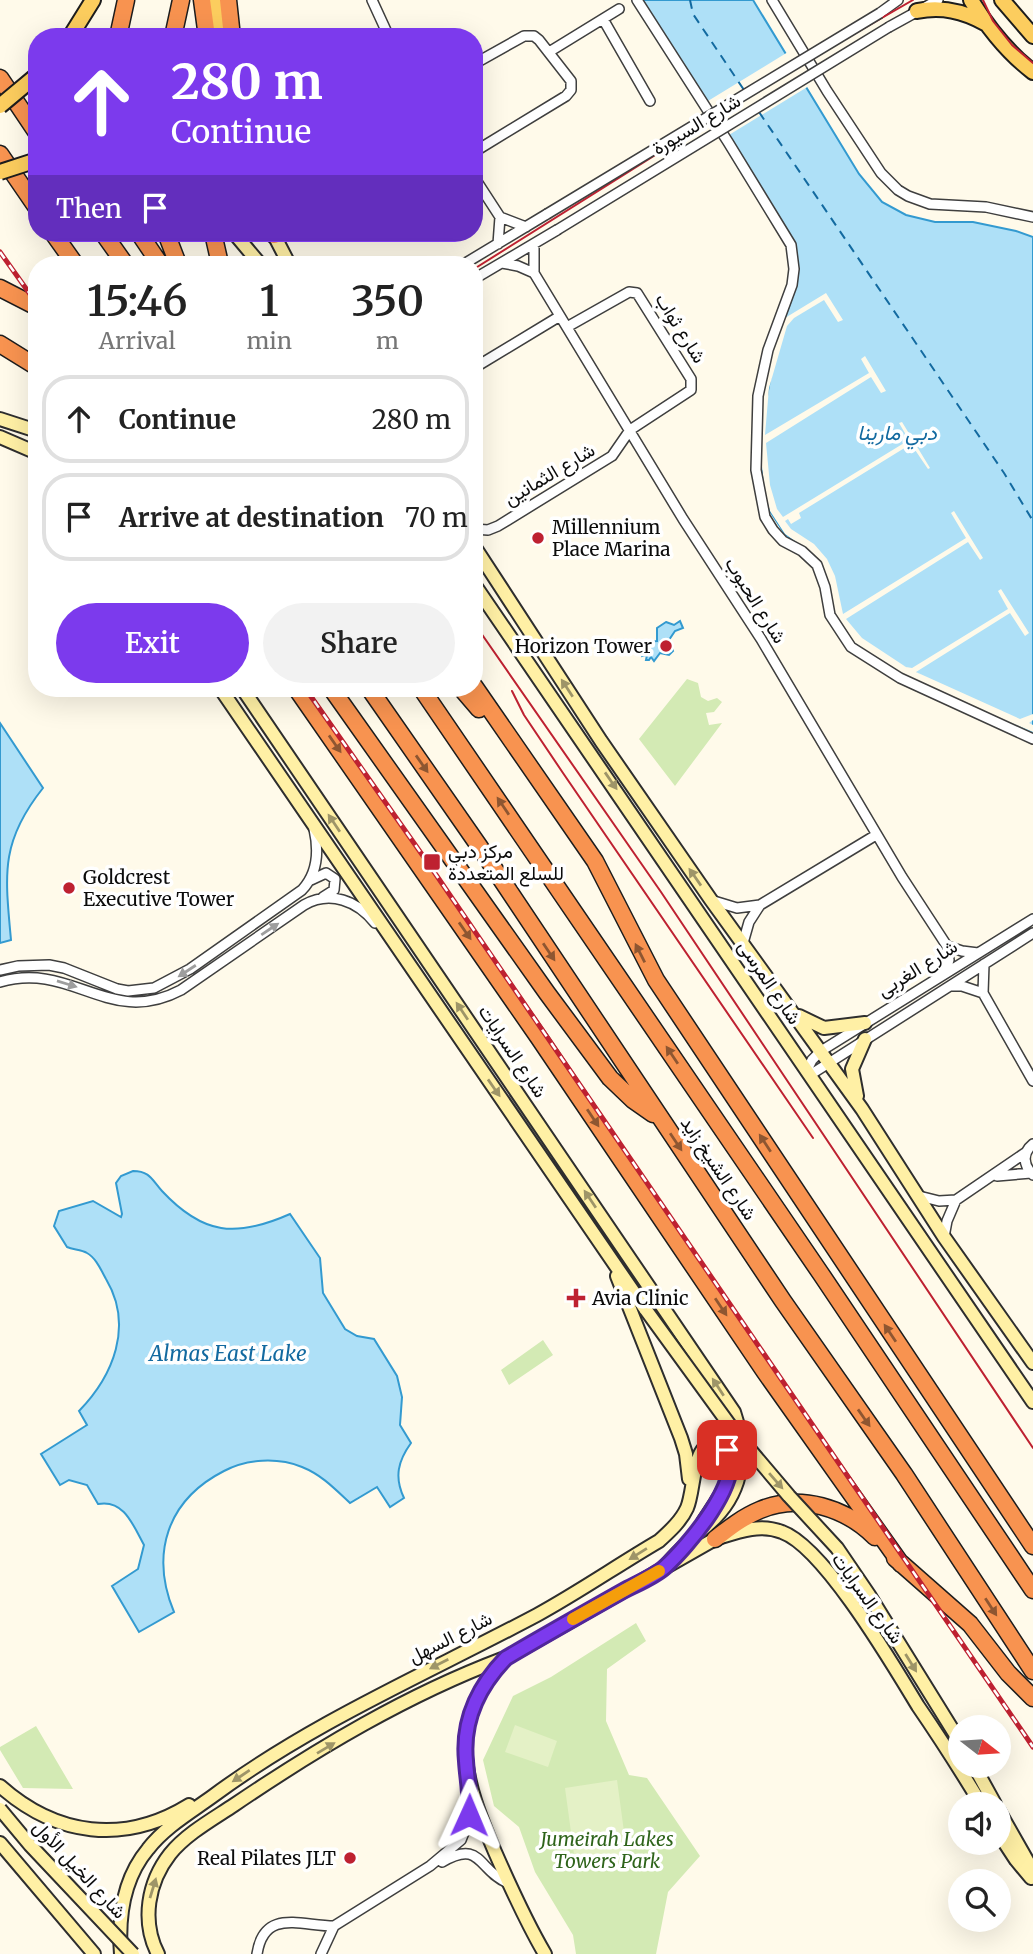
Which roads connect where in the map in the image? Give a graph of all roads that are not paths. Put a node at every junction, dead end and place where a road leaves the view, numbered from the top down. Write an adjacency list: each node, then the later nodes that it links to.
1 (93, 0): 19 (main road)
2 (126, 0): 20 (highway)
3 (181, 0): 21 (highway)
4 (202, 0): 22 (highway)
5 (215, 0): 23 (main road)
6 (228, 0): 24 (highway)
7 (372, 0): 25 (street)
8 (637, 0): 79 (street)
9 (772, 0): 44 (street)
10 (898, 0): 45 (street, شارع السيورة, bridge)
11 (938, 0): 16 (street, شارع السيورة)
12 (971, 0): 18 (main road)
13 (1002, 0): 14 (main road)
14 (1010, 7): 26 (main road)
15 (619, 9): 17 (street)
16 (917, 12): 18 (main road); 48 (street, شارع السيورة, bridge)
17 (603, 19): 27 (street); 32 (street)
18 (985, 23): 29 (main road)
19 (76, 28)
20 (120, 28)
21 (175, 28)
22 (206, 28)
23 (218, 28)
24 (231, 28)
25 (385, 28)
26 (1033, 36)
27 (549, 52): 28 (street); 35 (street)
28 (483, 59)
29 (1033, 72)
30 (0, 78): 34 (highway)
31 (28, 83): 33 (main road, bridge)
32 (650, 101)
33 (0, 106)
34 (28, 120)
35 (483, 146)
36 (0, 154): 42 (highway)
37 (28, 162): 39 (main road, bridge)
38 (28, 163): 40 (main road, bridge)
39 (0, 165)
40 (0, 172)
41 (483, 191): 43 (street)
42 (28, 195)
43 (500, 217): 45 (street); 47 (street)
44 (1033, 217)
45 (526, 227): 47 (street, شارع السيورة)
46 (242, 242): 49 (main road)
47 (498, 244): 50 (street, شارع السيورة)
48 (534, 244): 51 (street, شارع السيورة); 53 (street)
49 (253, 256)
50 (478, 256)
51 (502, 263): 52 (street, شارع السيورة); 53 (street)
52 (483, 274)
53 (534, 274): 56 (street, شارع الحبوب)
54 (5, 293): 55 (highway)
55 (28, 303)
56 (560, 316): 57 (street, شارع الحبوب); 60 (street)
57 (567, 327): 63 (street, شارع الحبوب); 63 (street, شارع ثواب)
58 (0, 344): 59 (highway)
59 (28, 361)
60 (483, 363)
61 (0, 419): 62 (main road)
62 (28, 428)
63 (630, 430): 66 (street, شارع الثمانين); 82 (street, شارع الحبوب)
64 (0, 438): 65 (main road)
65 (28, 449)
66 (483, 530)
67 (483, 560): 85 (main road, شارع المرسى, one-way to 67)
68 (483, 597): 106 (main road, شارع المرسى, one-way to 106)
69 (226, 697): 81 (main road, شارع السرايات)
70 (248, 697): 96 (main road, شارع السرايات, one-way to 70)
71 (302, 697): 124 (highway, one-way to 124)
72 (337, 697): 109 (highway)
73 (375, 697): 109 (highway, شارع الشيخ زايد, one-way to 109)
74 (428, 697): 78 (highway, شارع الشيخ زايد)
75 (434, 697): 78 (highway)
76 (469, 697): 80 (highway)
77 (482, 697): 80 (highway)
78 (437, 710): 126 (highway, شارع الشيخ زايد, one-way to 78)
79 (1033, 739)
80 (513, 743): 123 (highway, one-way to 80)
81 (313, 821): 83 (street); 89 (main road, شارع السرايات)
82 (877, 835): 86 (street); 91 (street, شارع الحبوب)
83 (311, 880): 84 (street); 94 (street, one-way to 94)
84 (322, 898): 89 (street); 97 (street, one-way to 84)
85 (711, 900): 86 (street); 90 (main road, شارع المرسى)
86 (760, 905): 90 (street)
87 (1033, 919): 92 (street, شارع الغربى)
88 (1033, 933): 93 (street, شارع الغربى)
89 (393, 938): 98 (main road, شارع السرايات)
90 (743, 943): 101 (main road, شارع المرسى)
91 (947, 946): 92 (street); 95 (street)
92 (978, 953): 95 (street, شارع الغربى)
93 (984, 964): 99 (street, شارع الغربى); 100 (street)
94 (0, 970)
95 (945, 973): 102 (street, شارع الغربى)
96 (438, 976): 98 (main road); 121 (main road, شارع السرايات, one-way to 96)
97 (0, 982)
98 (425, 986): 117 (main road, شارع السرايات, one-way to 117)
99 (951, 986): 100 (street); 103 (street, شارع الغربى)
100 (983, 993): 107 (street)
101 (793, 1012): 102 (main road); 104 (main road, شارع المرسى)
102 (866, 1023): 104 (street, شارع الغربى)
103 (865, 1039): 105 (street, شارع الغربى); 108 (main road)
104 (821, 1051): 105 (main road); 106 (street, شارع الغربى)
105 (829, 1062): 106 (street, شارع الغربى); 108 (main road)
106 (808, 1073): 119 (main road, شارع المرسى)
107 (1033, 1081)
108 (862, 1109): 114 (main road)
109 (659, 1118): 128 (highway, شارع الشيخ زايد, one-way to 128)
110 (1033, 1135): 111 (street)
111 (1029, 1148): 112 (street); 113 (street)
112 (1032, 1174): 113 (street)
113 (995, 1176): 115 (street)
114 (917, 1196): 115 (street); 116 (main road)
115 (956, 1200): 116 (street)
116 (944, 1237): 118 (main road)
117 (608, 1253): 120 (main road, شارع السرايات); 130 (main road, شارع السرايات, one-way to 130, bridge)
118 (1033, 1363)
119 (1033, 1402)
120 (687, 1508): 121 (main road); 133 (main road, شارع السهل, one-way to 133)
121 (694, 1538): 125 (main road, شارع السرايات)
122 (715, 1539): 124 (highway); 125 (main road, شارع السرايات); 134 (main road, شارع السرايات)
123 (1033, 1546)
124 (901, 1564): 129 (highway)
125 (664, 1568): 127 (main road, شارع السرايات)
126 (1033, 1590)
127 (506, 1658): 131 (main road, شارع السرايات); 146 (main road, one-way to 127)
128 (1033, 1671)
129 (1033, 1698)
130 (948, 1723)
131 (470, 1784): 139 (street); 141 (main road, شارع السرايات)
132 (0, 1786): 133 (main road, شارع السهل)
133 (221, 1790): 144 (main road, شارع السهل)
134 (973, 1792)
135 (0, 1809): 145 (main road, شارع الخيل الأول, bridge)
136 (1011, 1832): 140 (main road)
137 (0, 1843): 143 (main road)
138 (1011, 1852): 140 (main road)
139 (430, 1866): 141 (street); 142 (street)
140 (1032, 1878)
141 (509, 1883): 149 (main road, شارع السرايات)
142 (334, 1926): 147 (street); 148 (street)
143 (94, 1954)
144 (121, 1954)
145 (133, 1954)
146 (158, 1954)
147 (257, 1954)
148 (321, 1954)
149 (545, 1954)

